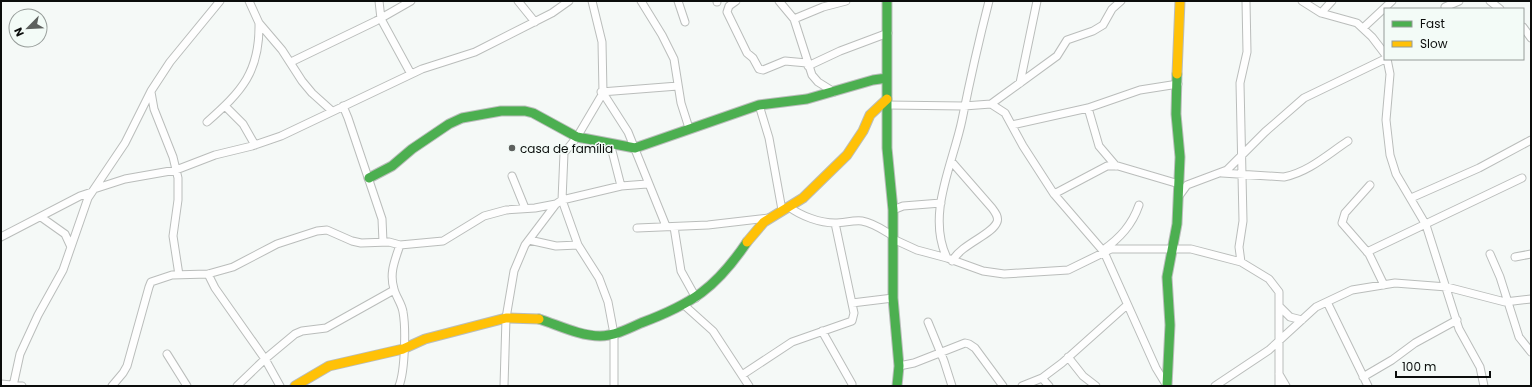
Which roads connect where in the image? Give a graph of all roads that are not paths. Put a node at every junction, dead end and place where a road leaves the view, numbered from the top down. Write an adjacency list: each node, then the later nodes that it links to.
1 (220, 1): 51 (street)
2 (249, 1): 34 (street)
3 (378, 1): 30 (street)
4 (410, 1): 30 (street)
5 (518, 1): 32 (street)
6 (569, 1): 32 (street)
7 (592, 1): 53 (street)
8 (641, 1): 50 (street)
9 (678, 1): 33 (street)
10 (736, 1): 45 (street)
11 (779, 1): 31 (street)
12 (846, 1): 24 (street)
13 (887, 1): 37 (street)
14 (989, 1): 59 (street)
15 (1036, 1): 48 (street)
16 (1121, 1): 48 (street)
17 (1180, 1): 49 (street)
18 (1246, 1): 71 (street)
19 (1302, 1): 29 (street)
20 (1332, 1): 29 (street)
21 (1392, 1): 27 (street)
22 (1459, 1): 25 (street)
23 (1490, 1): 28 (street)
24 (822, 4): 31 (street)
25 (1446, 6)
26 (1384, 8): 35 (street)
27 (1384, 8)
28 (1499, 8)
29 (1321, 13): 35 (street)
30 (381, 18): 44 (street); 46 (street)
31 (794, 19): 45 (street)
32 (534, 22): 46 (street)
33 (685, 22)
34 (259, 23): 38 (street); 40 (street)
35 (1363, 28): 41 (street)
36 (1524, 28): 39 (street)
37 (888, 33): 45 (street); 47 (street)
38 (272, 38): 40 (street); 44 (street)
39 (1531, 38)
40 (259, 41): 57 (street)
41 (1382, 47)
42 (1384, 59): 71 (street)
43 (1387, 60): 86 (street)
44 (291, 62): 61 (street)
45 (808, 64): 52 (street)
46 (411, 74): 58 (street)
47 (887, 78): 52 (street); 54 (street)
48 (1020, 83): 55 (street)
49 (1178, 84): 60 (street); 81 (street)
50 (678, 86): 53 (street); 64 (street)
51 (151, 91): 74 (street); 84 (street)
52 (834, 92): 56 (street)
53 (602, 93): 65 (street); 70 (street)
54 (887, 102): 59 (street); 92 (street); 93 (street)
55 (991, 104): 59 (street); 63 (street)
56 (760, 105): 64 (street); 92 (street)
57 (225, 106): 62 (street); 69 (street)
58 (343, 106): 61 (street); 78 (street)
59 (964, 106): 72 (street)
60 (1088, 108): 63 (street); 73 (street)
61 (332, 111): 69 (street)
62 (207, 122)
63 (1012, 125): 85 (street)
64 (689, 128): 70 (street)
65 (577, 137): 68 (street); 78 (street); 88 (street)
66 (1531, 140): 86 (street)
67 (1348, 141): 76 (street)
68 (610, 143): 70 (street); 83 (street)
69 (255, 145): 74 (street)
70 (635, 148): 80 (street)
71 (1241, 157): 75 (street); 76 (street)
72 (952, 161): 89 (street); 116 (street)
73 (1116, 166): 81 (street); 85 (street)
74 (176, 170): 84 (street); 119 (street)
75 (1222, 173): 76 (street); 87 (street)
76 (1242, 175): 117 (street)
77 (512, 176): 91 (street)
78 (369, 178): 106 (street)
79 (1522, 178): 97 (street)
80 (647, 184): 83 (street); 98 (street)
81 (1179, 184): 87 (street)
82 (1370, 185): 112 (street)
83 (621, 186): 88 (street)
84 (93, 191): 94 (street); 109 (street)
85 (1054, 194): 111 (street)
86 (1411, 198): 97 (street)
87 (1178, 200): 110 (street)
88 (559, 202): 91 (street); 105 (street); 108 (street)
89 (941, 203): 93 (street); 116 (street)
90 (1139, 205): 111 (street)
91 (525, 208): 107 (street)
92 (785, 209): 95 (street); 96 (street)
93 (893, 210): 104 (street)
94 (41, 217): 101 (street); 109 (street)
95 (769, 218): 99 (street); 123 (street)
96 (835, 223): 104 (street); 128 (street)
97 (1426, 225): 112 (street); 121 (street)
98 (666, 226): 99 (street); 100 (street)
99 (674, 227): 123 (street)
100 (637, 228)
101 (15, 229): 102 (street); 103 (street)
102 (1, 230)
103 (1, 237)
104 (893, 238): 116 (street); 124 (street)
105 (529, 240): 108 (street); 132 (street)
106 (383, 242): 107 (street); 118 (street)
107 (400, 245): 122 (street)
108 (578, 245): 137 (street)
109 (71, 247): 153 (street)
110 (1172, 250): 111 (street); 117 (street); 169 (street)
111 (1104, 251): 116 (street); 130 (street)
112 (1367, 252): 120 (street)
113 (1490, 254): 127 (street)
114 (1531, 254): 115 (street)
115 (1515, 256)
116 (950, 260)
117 (1241, 262): 131 (street)
118 (208, 274): 119 (street); 144 (street)
119 (179, 275): 155 (street)
120 (1384, 285): 121 (street); 126 (street)
121 (1447, 287): 127 (street); 134 (street)
122 (394, 290): 139 (street); 144 (street)
123 (696, 298): 129 (street)
124 (893, 298): 128 (street); 145 (street)
125 (1531, 299): 127 (street)
126 (1327, 302): 133 (street); 148 (street)
127 (1509, 302): 140 (street)
128 (852, 303): 136 (street)
129 (684, 305): 137 (street); 147 (street)
130 (1127, 305): 143 (street); 169 (street)
131 (1280, 307): 133 (street); 138 (street)
132 (506, 318): 137 (street); 139 (street); 160 (street)
133 (1302, 320): 138 (street)
134 (1457, 320): 148 (street); 174 (street)
135 (928, 322): 141 (street)
136 (822, 331): 147 (street); 152 (street)
137 (614, 334): 161 (street)
138 (1279, 342): 146 (street); 170 (street)
139 (403, 349): 151 (street); 159 (street)
140 (1531, 352)
141 (941, 353): 145 (street); 164 (street); 165 (street)
142 (167, 354): 156 (street)
143 (1068, 358): 149 (street); 168 (street)
144 (265, 359): 157 (street); 158 (street)
145 (899, 366): 163 (street)
146 (1279, 374): 171 (street); 172 (street)
147 (742, 375): 162 (street)
148 (1363, 377): 173 (street)
149 (1042, 378): 166 (street); 167 (street)
150 (1, 384): 153 (street)
151 (402, 384)
152 (852, 384)
153 (13, 385): 154 (street)
154 (22, 386)
155 (112, 386)
156 (187, 386)
157 (237, 386)
158 (280, 386)
159 (295, 386)
160 (504, 386)
161 (614, 386)
162 (749, 386)
163 (897, 386)
164 (952, 386)
165 (1003, 386)
166 (1022, 386)
167 (1049, 386)
168 (1096, 386)
169 (1167, 386)
170 (1216, 386)
171 (1278, 386)
172 (1286, 386)
173 (1368, 386)
174 (1484, 386)

